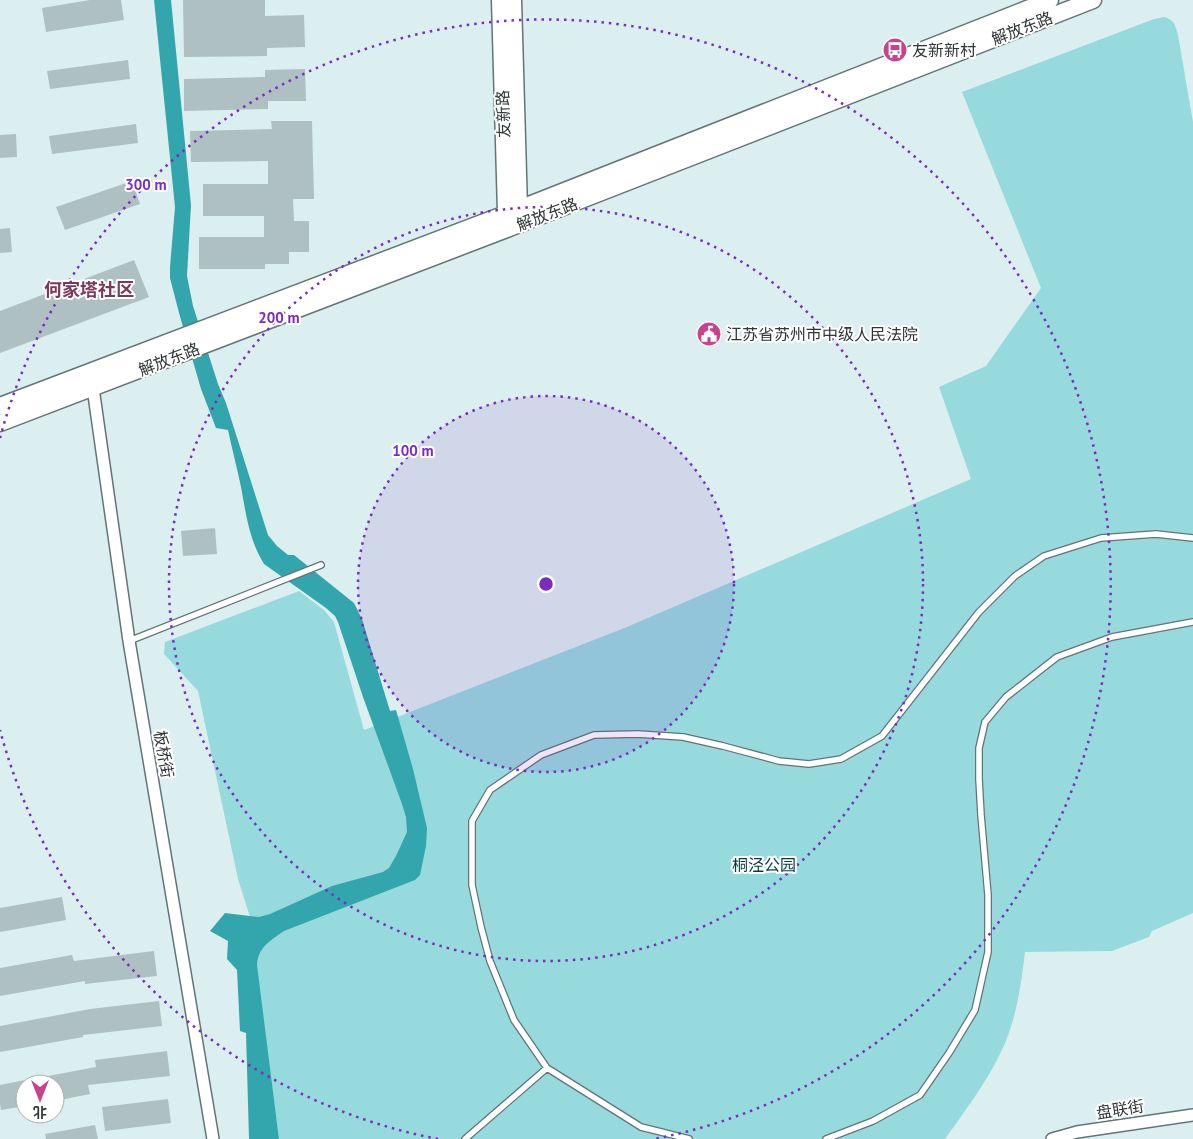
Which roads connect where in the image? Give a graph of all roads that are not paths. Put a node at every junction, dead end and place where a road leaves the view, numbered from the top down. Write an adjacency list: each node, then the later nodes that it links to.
1 (500, 0): 5 (main road, 友新路)
2 (513, 0): 5 (main road, 友新路)
3 (1050, 0): 5 (main road, 解放东路)
4 (1093, 0): 5 (main road, 解放东路)
5 (516, 218): 6 (main road, 解放东路)
6 (90, 381): 7 (main road, 解放东路); 8 (main road, 解放东路); 12 (street, 板桥街)
7 (0, 406)
8 (0, 423)
9 (1193, 538): 13 (lane)
10 (321, 565): 12 (lane)
11 (1193, 622): 18 (lane)
12 (129, 641): 15 (street, 板桥街)
13 (548, 1068): 16 (lane); 17 (lane)
14 (1193, 1115): 19 (street, 盘联街)
15 (213, 1139)
16 (465, 1139)
17 (689, 1139)
18 (826, 1139)
19 (1052, 1139)

